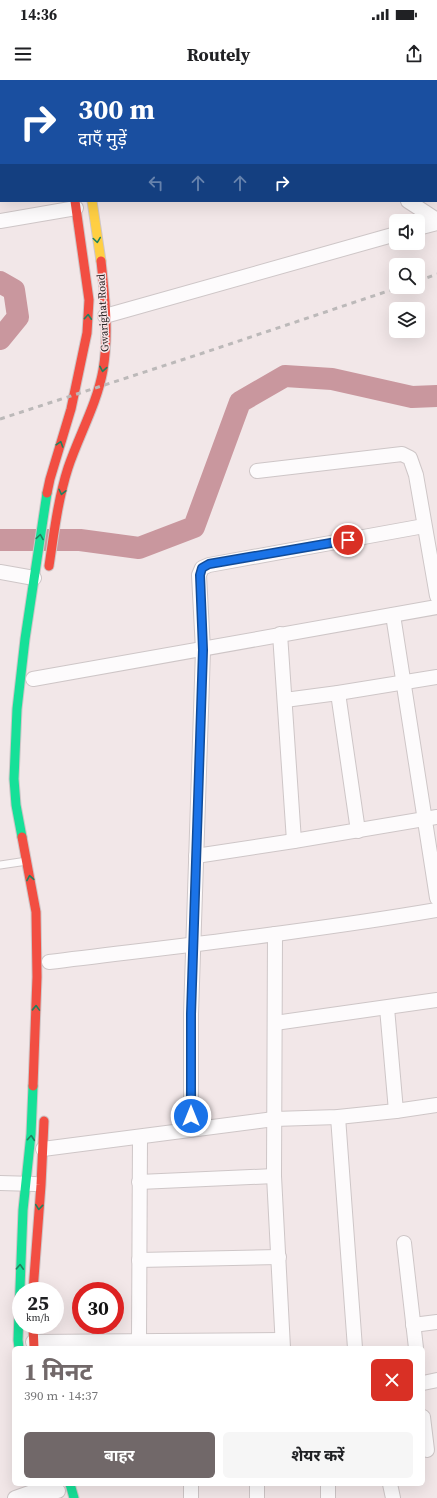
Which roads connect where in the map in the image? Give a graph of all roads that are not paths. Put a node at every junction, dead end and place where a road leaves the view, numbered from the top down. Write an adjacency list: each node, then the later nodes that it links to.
1 (92, 202): 8 (street, Gwarighat Road, one-way to 8)
2 (409, 202): 5 (street)
3 (76, 205): 4 (street); 12 (street, one-way to 3)
4 (0, 220)
5 (437, 221): 6 (street)
6 (425, 225)
7 (389, 236): 8 (street)
8 (105, 316): 11 (street, Gwarighat Road, one-way to 11)
9 (258, 471): 10 (street)
10 (424, 526): 14 (street); 18 (street)
11 (48, 570)
12 (35, 571): 13 (street); 28 (street)
13 (0, 572)
14 (437, 596)
15 (437, 606): 16 (street)
16 (393, 615): 17 (street); 21 (street)
17 (280, 634): 18 (street); 23 (street)
18 (203, 650): 20 (street); 27 (street)
19 (437, 677): 21 (street)
20 (33, 679)
21 (404, 683): 22 (street); 24 (street)
22 (338, 693): 23 (street); 25 (street)
23 (285, 700): 26 (street)
24 (431, 818): 25 (street); 30 (street)
25 (358, 831): 26 (street)
26 (294, 841): 27 (street)
27 (196, 856): 33 (street)
28 (27, 861): 29 (lane); 49 (street, one-way to 28)
29 (0, 865)
30 (437, 898)
31 (437, 910): 32 (street)
32 (275, 934): 33 (street); 37 (street)
33 (194, 944): 34 (street); 43 (street)
34 (49, 962)
35 (437, 1000): 36 (street)
36 (387, 1008): 37 (street); 40 (street)
37 (275, 1023): 42 (street)
38 (437, 1104): 40 (street)
39 (44, 1109): 45 (street)
40 (396, 1111): 41 (street)
41 (338, 1117): 42 (street); 62 (street)
42 (274, 1119): 43 (street); 46 (street)
43 (191, 1130): 44 (street)
44 (140, 1137): 45 (street); 47 (street)
45 (43, 1149): 50 (street)
46 (274, 1176): 47 (street); 52 (street)
47 (140, 1182): 53 (street)
48 (0, 1183): 49 (street)
49 (26, 1184): 50 (street); 61 (street, one-way to 49)
50 (41, 1185): 54 (street, one-way to 54)
51 (404, 1242): 56 (street)
52 (279, 1257): 53 (street); 59 (street)
53 (139, 1260): 58 (street)
54 (34, 1282)
55 (437, 1322): 56 (street)
56 (413, 1325): 63 (street)
57 (33, 1334): 60 (street)
58 (139, 1341): 59 (street); 60 (street)
59 (282, 1344)
60 (33, 1345)
61 (19, 1346)
62 (355, 1346)
63 (416, 1346)
64 (437, 1380): 65 (street)
65 (425, 1382)
66 (425, 1439): 67 (street)
67 (426, 1450)
68 (191, 1486): 75 (street)
69 (257, 1486): 76 (street)
70 (328, 1486): 77 (street)
71 (390, 1486): 78 (street)
72 (61, 1489): 73 (street); 74 (street)
73 (15, 1498)
74 (74, 1498)
75 (191, 1498)
76 (257, 1498)
77 (328, 1498)
78 (393, 1498)

